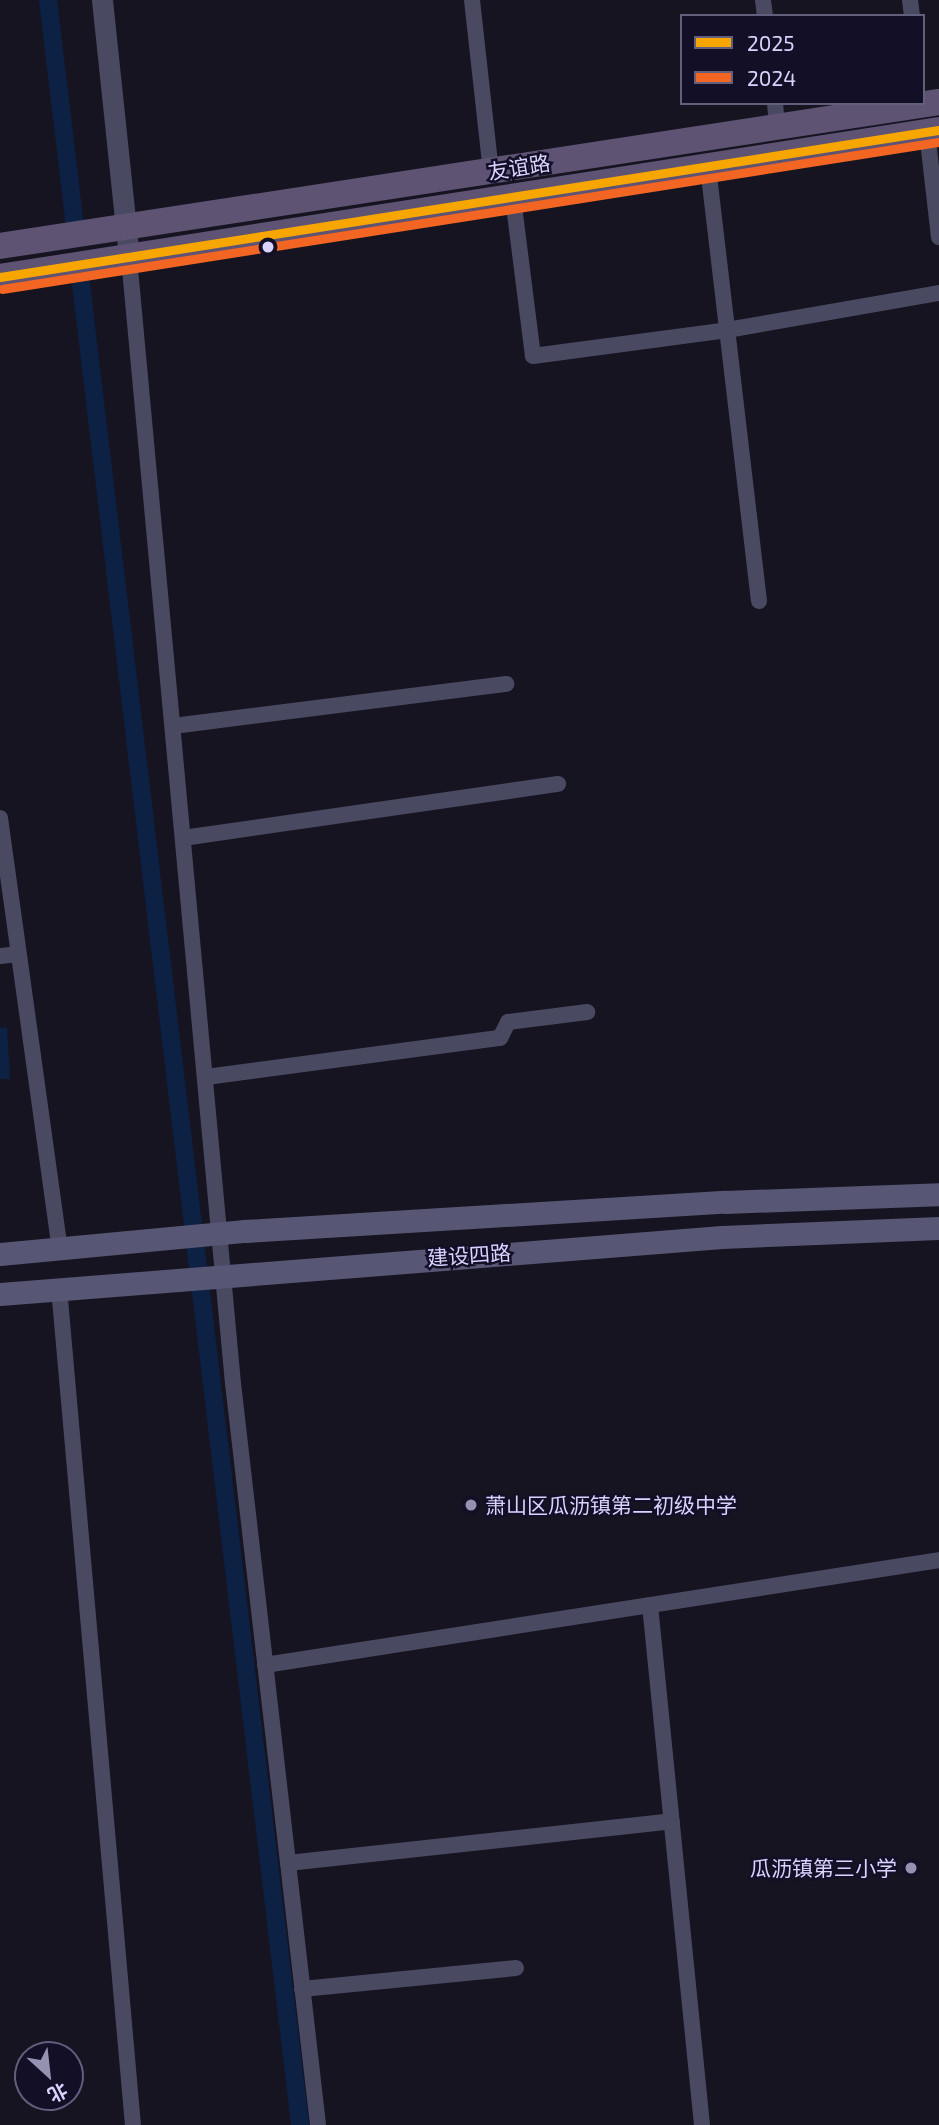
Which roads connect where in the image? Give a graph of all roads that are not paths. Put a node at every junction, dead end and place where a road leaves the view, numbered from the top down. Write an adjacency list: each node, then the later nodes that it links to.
1 (102, 0): 9 (street)
2 (472, 0): 7 (street)
3 (903, 105): 4 (main road, 友谊路)
4 (776, 115): 7 (main road, 友谊路)
5 (933, 131): 6 (main road, 友谊路); 10 (street)
6 (708, 167): 8 (main road, 友谊路); 15 (street)
7 (491, 172): 9 (main road, 友谊路)
8 (513, 198): 12 (main road, 友谊路); 15 (street)
9 (127, 228): 11 (main road, 友谊路); 12 (street)
10 (939, 237)
11 (0, 246)
12 (118, 260): 13 (main road, 友谊路); 18 (street)
13 (0, 277)
14 (939, 293): 15 (street)
15 (727, 330): 16 (street)
16 (759, 601)
17 (506, 684): 18 (street)
18 (173, 726): 21 (street)
19 (558, 783): 21 (street)
20 (0, 818): 22 (street)
21 (183, 838): 25 (street)
22 (18, 954): 23 (street); 28 (street)
23 (0, 956)
24 (587, 1012): 25 (street)
25 (206, 1077): 34 (street)
26 (939, 1194): 28 (main road, 建设四路)
27 (939, 1228): 30 (main road, 建设四路)
28 (60, 1248): 29 (main road, 建设四路)
29 (0, 1254)
30 (60, 1288): 31 (main road, 建设四路); 39 (street)
31 (0, 1294)
32 (939, 1560): 33 (street)
33 (650, 1605): 34 (street); 35 (street)
34 (265, 1665): 36 (street)
35 (672, 1821): 36 (street); 41 (street)
36 (288, 1863): 38 (street)
37 (516, 1968): 38 (street)
38 (302, 1989): 40 (street)
39 (133, 2125)
40 (318, 2125)
41 (702, 2125)

